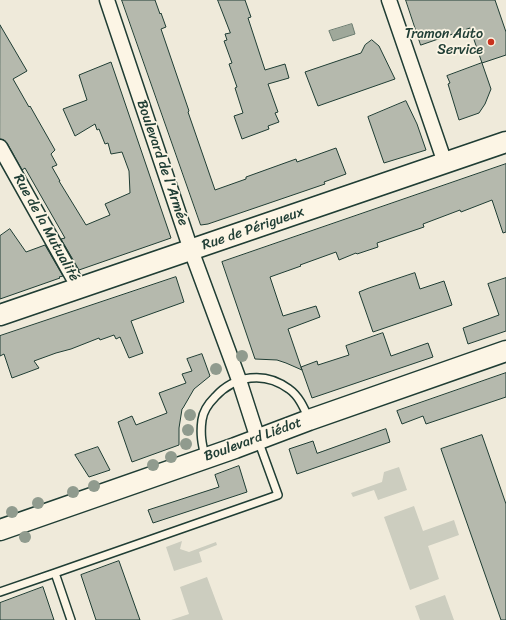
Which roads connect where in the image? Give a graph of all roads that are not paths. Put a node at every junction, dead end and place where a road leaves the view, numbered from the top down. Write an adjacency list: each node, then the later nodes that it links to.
1 (107, 0): 6 (street, Boulevard de l'Armée)
2 (389, 0): 5 (street)
3 (506, 142): 5 (main road, Rue de Périgueux)
4 (0, 147): 7 (street, Rue de la Mutualité)
5 (445, 163): 6 (main road, Rue de Périgueux)
6 (191, 250): 7 (main road, Rue de Périgueux); 10 (street, Boulevard de l'Armée)
7 (79, 288): 8 (main road, Rue de Périgueux)
8 (0, 315)
9 (506, 351): 11 (main road, Boulevard Liédot)
10 (238, 380): 11 (lane); 12 (street, Boulevard de l'Armée); 13 (lane)
11 (309, 420): 12 (main road, Boulevard Liédot)
12 (258, 440): 13 (main road, Boulevard Liédot); 15 (lane)
13 (206, 458): 14 (main road, Boulevard Liédot)
14 (0, 530)
15 (55, 573): 16 (lane); 17 (lane)
16 (0, 592)
17 (71, 620)

